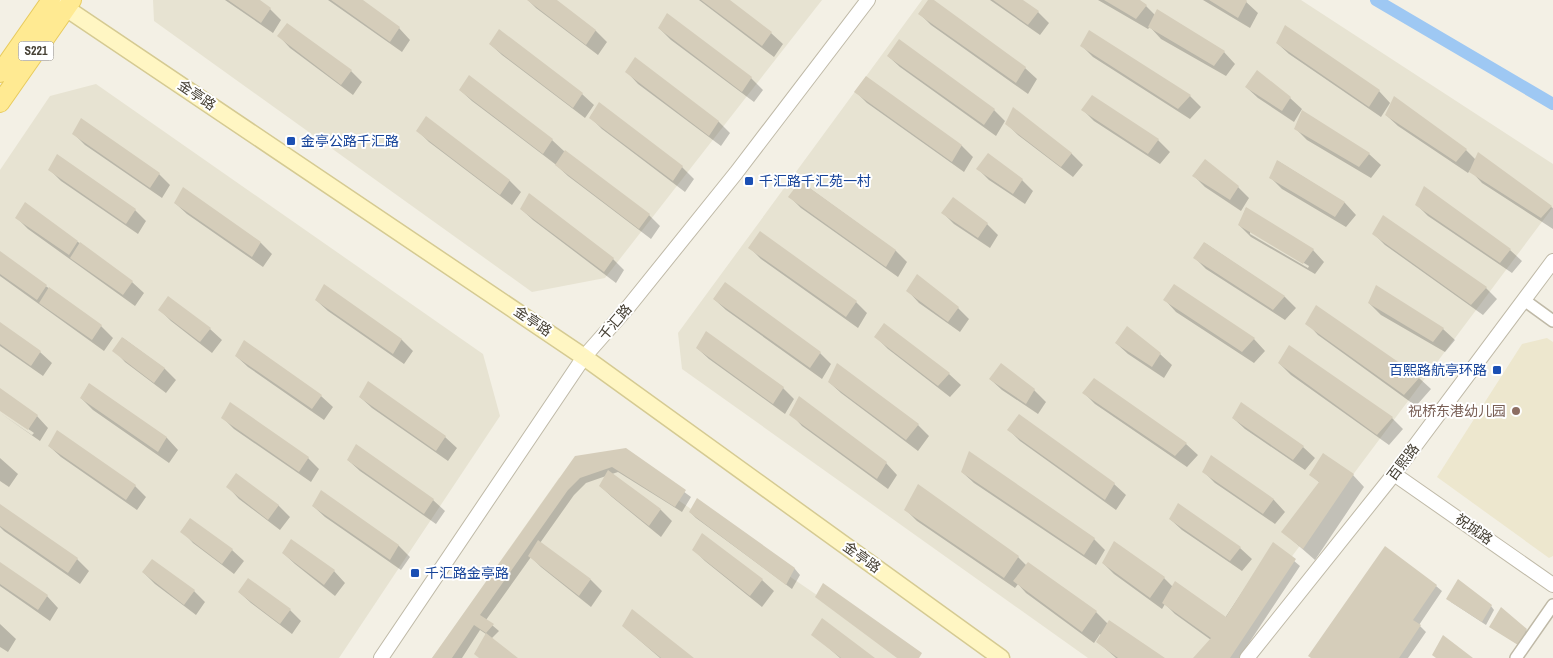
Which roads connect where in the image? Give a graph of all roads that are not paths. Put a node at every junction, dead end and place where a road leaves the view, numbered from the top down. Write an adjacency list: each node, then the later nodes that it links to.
1 (868, 0): 8 (street, 千汇路)
2 (61, 2): 3 (main road, S221); 4 (main road, S221); 8 (main road, 金亭路)
3 (0, 73)
4 (0, 103)
5 (1553, 262): 6 (street, 百熙路)
6 (1524, 300): 7 (street); 9 (street, 百熙路)
7 (1553, 321)
8 (584, 357): 12 (street, 千汇路); 13 (main road, 金亭路)
9 (1394, 474): 10 (street, 祝城路); 14 (street, 百熙路)
10 (1553, 585)
11 (1553, 605): 15 (street)
12 (381, 658)
13 (1001, 658)
14 (1247, 658)
15 (1516, 658)

